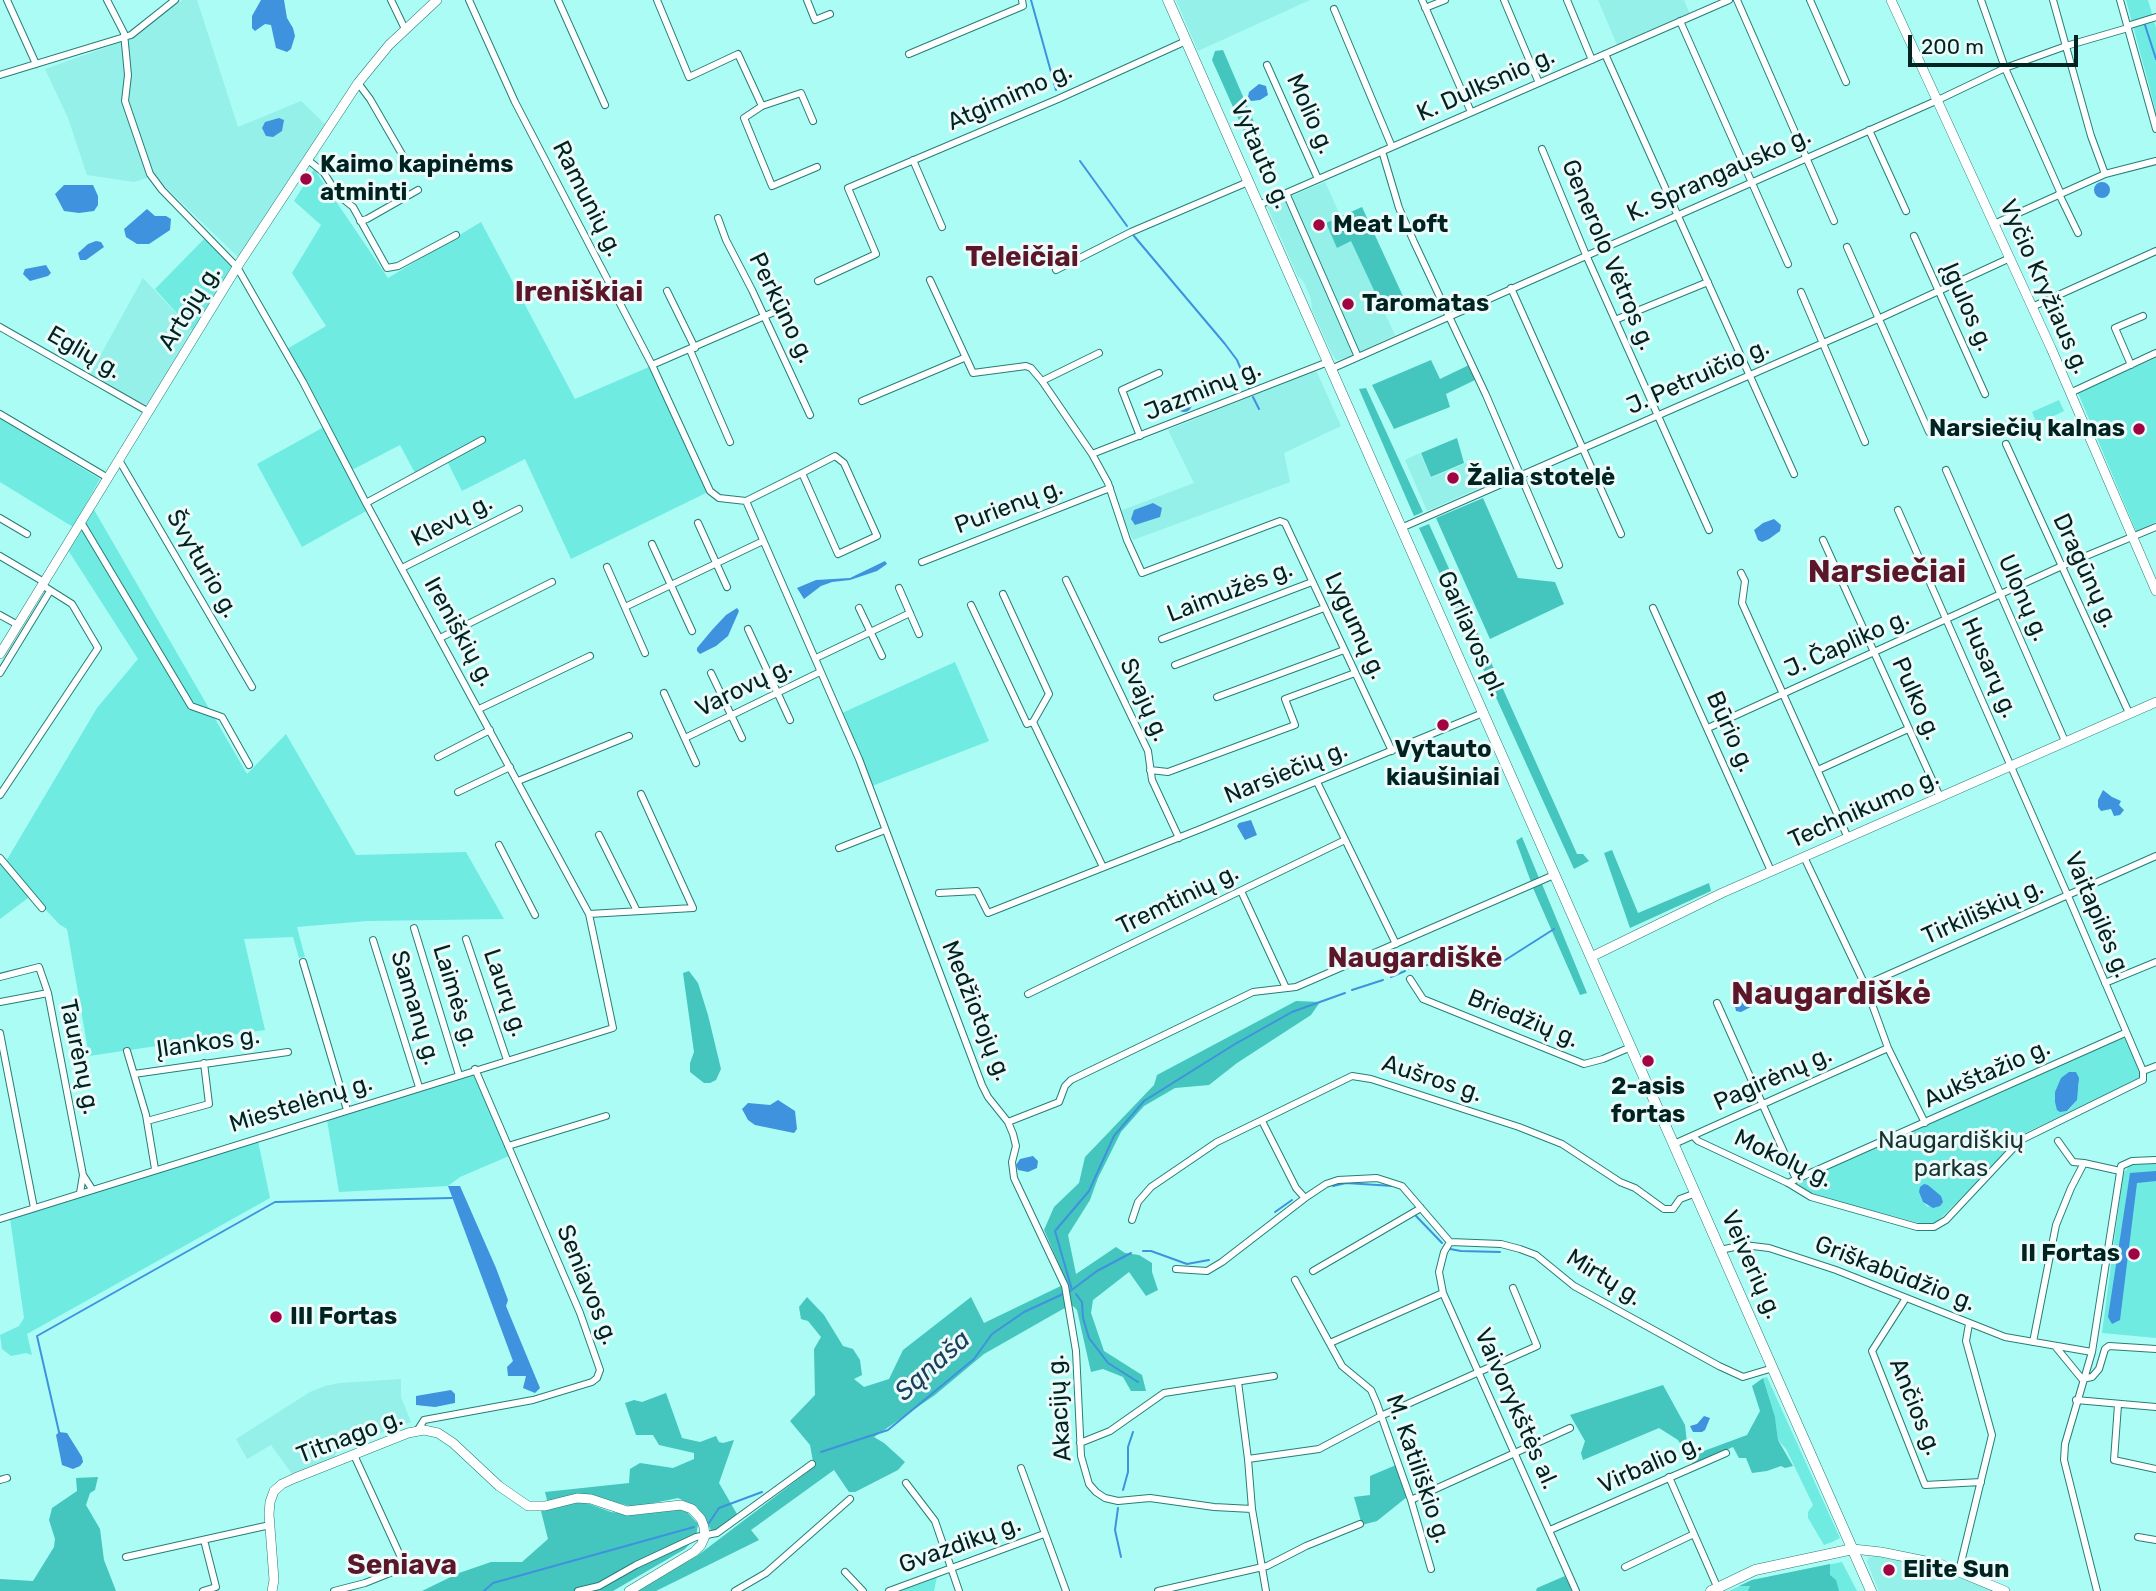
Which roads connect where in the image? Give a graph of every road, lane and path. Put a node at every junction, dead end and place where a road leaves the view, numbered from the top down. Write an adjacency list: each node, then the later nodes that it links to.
1 (7, 0): 36 (street)
2 (107, 0): 30 (street)
3 (175, 0): 30 (street)
4 (391, 0): 29 (street)
5 (437, 0): 29 (main road, Artojų g.)
6 (469, 0): 106 (street, Ramunių g.)
7 (558, 0): 44 (street)
8 (657, 0): 45 (street)
9 (807, 0): 25 (street)
10 (1021, 0): 33 (street)
11 (1168, 0): 31 (main road, Vytauto g.)
12 (1422, 0): 23 (street)
13 (1445, 0): 23 (street)
14 (1504, 0): 42 (street)
15 (1567, 0): 35 (street)
16 (1729, 0): 27 (street, K. Dulksnio g.)
17 (1737, 0): 54 (street)
18 (1810, 0): 40 (street)
19 (1891, 0): 43 (main road, Vyčio Kryžiaus g.)
20 (1981, 0): 38 (street)
21 (2053, 0): 32 (street)
22 (2120, 0): 28 (street)
23 (1425, 8): 46 (street)
24 (1334, 9): 50 (street)
25 (830, 14)
26 (2156, 17): 28 (street, K. Sprangausko g.)
27 (1680, 21): 34 (street, K. Dulksnio g.); 62 (street)
28 (2127, 27): 32 (street, K. Sprangausko g.); 48 (street)
29 (405, 29): 41 (main road, Artojų g.)
30 (125, 38): 36 (street); 82 (street, Ireniškių g.)
31 (1186, 41): 56 (street, Atgimimo g.); 61 (main road, Vytauto g.)
32 (2066, 46): 38 (street, K. Sprangausko g.); 59 (street)
33 (909, 54)
34 (1605, 54): 35 (street, K. Dulksnio g.); 68 (street)
35 (1592, 60): 42 (street, K. Dulksnio g.)
36 (36, 64): 39 (street)
37 (1267, 65): 60 (street, Molio g.)
38 (2006, 68): 43 (street, K. Sprangausko g.); 65 (street)
39 (0, 75)
40 (1846, 82)
41 (358, 83): 53 (street); 55 (main road, Artojų g.)
42 (1539, 83): 46 (street, K. Dulksnio g.)
43 (1938, 100): 49 (street, K. Sprangausko g.); 72 (main road, Vyčio Kryžiaus g.)
44 (605, 105)
45 (762, 106): 47 (street); 58 (street)
46 (1471, 112): 50 (street, K. Dulksnio g.)
47 (813, 121)
48 (2156, 129)
49 (1869, 130): 54 (street, K. Sprangausko g.); 67 (street)
50 (1392, 147): 52 (street, K. Dulksnio g.)
51 (1542, 149): 79 (street, Generolo Vėtros g.)
52 (1382, 151): 60 (street, K. Dulksnio g.); 93 (street)
53 (403, 156)
54 (1807, 157): 62 (street, K. Sprangausko g.); 70 (street)
55 (308, 160): 71 (street); 82 (main road, Artojų g.)
56 (913, 160): 73 (street); 84 (street, Atgimimo g.)
57 (2156, 161): 59 (street)
58 (817, 167)
59 (2105, 174): 65 (street)
60 (1318, 179): 64 (street, K. Dulksnio g.)
61 (1248, 182): 66 (main road, Vytauto g.); 83 (street)
62 (1751, 182): 68 (street, K. Sprangausko g.); 81 (street)
63 (418, 190): 71 (street)
64 (1286, 193): 66 (street, K. Dulksnio g.); 104 (street)
65 (2060, 194): 72 (street); 74 (street)
66 (1259, 205): 99 (main road, Vytauto g.)
67 (1906, 211)
68 (1678, 215): 79 (street, K. Sprangausko g.); 86 (street)
69 (718, 218): 94 (street, Perkūno g.)
70 (1834, 220)
71 (360, 221): 75 (street)
72 (1994, 224): 80 (main road, Vyčio Kryžiaus g.)
73 (942, 227)
74 (2078, 233)
75 (456, 235)
76 (1914, 236): 89 (street, Įgulos g.)
77 (1847, 247): 96 (street)
78 (2156, 251): 91 (street)
79 (1586, 255): 87 (street, K. Sprangausko g.); 97 (street, Generolo Vėtros g.)
80 (2010, 258): 89 (street, J. Petruičio g.); 91 (main road, Vyčio Kryžiaus g.)
81 (1788, 264)
82 (237, 267): 115 (main road, Artojų g.); 135 (street, Ireniškių g.)
83 (1056, 270)
84 (818, 281)
85 (930, 281): 105 (street)
86 (1708, 282): 97 (street); 110 (street)
87 (1511, 288): 93 (street, K. Sprangausko g.); 125 (street)
88 (667, 291): 101 (street)
89 (1940, 291): 96 (street, J. Petruičio g.); 113 (street, Įgulos g.)
90 (1801, 292): 100 (street)
91 (2032, 307): 112 (main road, Vyčio Kryžiaus g.)
92 (781, 309): 94 (street)
93 (1449, 315): 104 (street, K. Sprangausko g.); 131 (street)
94 (764, 316): 101 (street); 117 (street, Perkūno g.)
95 (2143, 316): 108 (street)
96 (1878, 319): 100 (street, J. Petruičio g.); 119 (street)
97 (1615, 320): 118 (street, Generolo Vėtros g.)
98 (0, 327): 115 (street, Eglių g.)
99 (1313, 328): 107 (main road, Garliavos pl.)
100 (1822, 343): 110 (street, J. Petruičio g.); 123 (street)
101 (693, 349): 106 (street); 122 (street)
102 (1099, 353): 111 (street)
103 (2156, 354): 108 (street)
104 (1358, 357): 107 (street, K. Sprangausko g.)
105 (964, 358): 111 (street); 114 (street)
106 (652, 365): 134 (street, Ramunių g.)
107 (1329, 365): 120 (street, Jazminų g.); 142 (main road, Garliavos pl.)
108 (2131, 365): 112 (street)
109 (1159, 373): 120 (street)
110 (1750, 375): 118 (street, J. Petruičio g.); 130 (street)
111 (1042, 382): 126 (street)
112 (2070, 393): 146 (main road, Vyčio Kryžiaus g.)
113 (1984, 394)
114 (863, 401)
115 (149, 412): 127 (main road, Artojų g.)
116 (0, 414): 132 (street)
117 (810, 415)
118 (1657, 417): 125 (street, J. Petruičio g.); 143 (street, Generolo Vėtros g.)
119 (1929, 432)
120 (1140, 436): 126 (street, Jazminų g.)
121 (482, 440): 135 (street)
122 (730, 442)
123 (1865, 442)
124 (2006, 444): 154 (street, Dragūnų g.)
125 (1582, 449): 131 (street, J. Petruičio g.); 145 (street)
126 (1092, 454): 133 (street)
127 (119, 460): 132 (main road, Artojų g.); 195 (street, Švyturio g.)
128 (1946, 470): 167 (street, Ulonų g.)
129 (802, 473): 129 (street); 134 (street)
130 (1794, 474)
131 (1521, 476): 142 (street, J. Petruičio g.); 153 (street)
132 (108, 478): 139 (main road, Artojų g.)
133 (1110, 488): 151 (street, Purienų g.); 160 (street, Lygumų g.)
134 (746, 501): 148 (street, Medžiotojų g.)
135 (366, 503): 155 (street, Ireniškių g.)
136 (519, 509): 155 (street, Klevų g.)
137 (1898, 510): 175 (street, Husarų g.)
138 (0, 517): 144 (street)
139 (80, 522): 162 (main road, Artojų g.); 217 (street)
140 (698, 523): 152 (street)
141 (2156, 527): 146 (street, J. Čapliko g.)
142 (1401, 528): 202 (main road, Garliavos pl.)
143 (1709, 530)
144 (27, 534)
145 (1621, 534)
146 (2132, 536): 154 (street, J. Čapliko g.); 165 (main road, Vyčio Kryžiaus g.)
147 (1823, 540): 186 (street, Pulko g.)
148 (763, 541): 152 (street); 189 (street, Medžiotojų g.)
149 (652, 544): 161 (street)
150 (0, 556): 162 (street)
151 (922, 562)
152 (717, 564): 161 (street); 163 (street)
153 (1559, 565)
154 (2062, 566): 167 (street, J. Čapliko g.); 203 (street, Dragūnų g.)
155 (402, 568): 181 (street, Ireniškių g.)
156 (607, 568): 169 (street)
157 (1741, 573): 198 (street)
158 (1066, 580): 220 (street, Svajų g.)
159 (552, 582): 181 (street)
160 (1312, 582): 171 (street, Lygumų g.); 182 (street, Laimužės g.)
161 (671, 585): 169 (street); 178 (street)
162 (45, 586): 176 (main road, Artojų g.); 192 (street); 226 (street)
163 (727, 587)
164 (899, 587): 173 (street)
165 (2156, 591)
166 (1003, 594): 206 (street)
167 (2001, 595): 175 (street, J. Čapliko g.); 213 (street, Ulonų g.)
168 (971, 605): 206 (street)
169 (625, 607): 184 (street)
170 (859, 608): 179 (street)
171 (1324, 608): 183 (street, Lygumų g.); 190 (street)
172 (1653, 608): 207 (street, Būrio g.)
173 (910, 613): 179 (street); 180 (street)
174 (0, 615): 176 (street)
175 (1946, 621): 186 (street, J. Čapliko g.); 218 (street, Husarų g.)
176 (18, 625): 185 (main road, Artojų g.)
177 (748, 629): 197 (street)
178 (692, 631)
179 (871, 632): 188 (street); 189 (street)
180 (919, 634)
181 (440, 638): 201 (street, Ireniškių g.)
182 (1162, 639)
183 (1344, 650): 194 (street, Lygumų g.); 199 (street)
184 (645, 653)
185 (0, 654)
186 (1875, 654): 198 (street, J. Čapliko g.); 208 (street, Pulko g.)
187 (590, 656): 201 (street)
188 (882, 656)
189 (816, 658): 191 (street, Medžiotojų g.)
190 (1175, 664)
191 (820, 672): 197 (street, Varovų g.); 228 (street, Medžiotojų g.)
192 (0, 673)
193 (711, 673): 204 (street)
194 (1356, 673): 214 (street, Lygumų g.); 220 (street)
195 (252, 687)
196 (664, 693): 211 (street)
197 (777, 693): 204 (street, Varovų g.); 205 (street)
198 (1783, 694): 207 (street, J. Čapliko g.); 221 (street)
199 (1217, 697)
200 (2156, 702): 203 (main road, Technikumo g.)
201 (479, 709): 209 (street, Ireniškių g.)
202 (1483, 713): 214 (street, Narsiečių g.); 240 (main road, Garliavos pl.)
203 (2129, 713): 213 (main road, Technikumo g.)
204 (731, 715): 211 (street, Varovų g.); 212 (street)
205 (790, 720)
206 (1033, 722): 238 (street)
207 (1708, 728): 239 (street, Būrio g.)
208 (1908, 729): 221 (street); 227 (street, Pulko g.)
209 (490, 730): 215 (street); 219 (street, Ireniškių g.)
210 (629, 736): 222 (street)
211 (685, 738): 216 (street)
212 (742, 738)
213 (2065, 741): 218 (main road, Technikumo g.)
214 (1392, 751): 223 (street, Narsiečių g.)
215 (438, 757)
216 (696, 763)
217 (249, 765)
218 (2011, 765): 227 (main road, Technikumo g.); 243 (street, Vaitapilės g.)
219 (510, 767): 222 (street, Ireniškių g.); 224 (street)
220 (1150, 770): 230 (street, Svajų g.)
221 (1818, 770): 231 (street)
222 (519, 781): 246 (street, Ireniškių g.)
223 (1317, 782): 230 (street, Narsiečių g.); 232 (street)
224 (458, 792)
225 (641, 794): 245 (street)
226 (0, 795)
227 (1940, 797): 231 (main road, Technikumo g.)
228 (885, 830): 234 (street); 285 (street, Medžiotojų g.)
229 (599, 835): 245 (street)
230 (1179, 838): 238 (street, Narsiečių g.)
231 (1848, 838): 236 (main road, Technikumo g.)
232 (1345, 840): 241 (street, Tremtinių g.); 251 (street)
233 (499, 845): 247 (street)
234 (839, 848)
235 (2156, 856): 243 (street, Tirkiliškių g.)
236 (1804, 857): 239 (main road, Technikumo g.); 258 (street)
237 (0, 858): 244 (street)
238 (1103, 867): 242 (street, Narsiečių g.)
239 (1771, 871): 252 (main road, Technikumo g.)
240 (1554, 875): 251 (street); 252 (main road, Garliavos pl.)
241 (1241, 891): 259 (street); 261 (street, Tremtinių g.)
242 (939, 893)
243 (2068, 896): 257 (street, Vaitapilės g.); 258 (street, Tirkiliškių g.)
244 (42, 908)
245 (637, 911): 246 (street)
246 (589, 914): 264 (street, Ireniškių g.)
247 (535, 915)
248 (414, 928): 277 (street, Laimės g.)
249 (466, 939): 271 (street, Laurų g.)
250 (373, 940): 279 (street, Samanų g.)
251 (1396, 944): 259 (street)
252 (1591, 957): 267 (main road, Veiverių g.)
253 (303, 962): 281 (street)
254 (2156, 962): 257 (street)
255 (0, 977): 260 (street)
256 (1410, 979): 267 (street, Briedžių g.)
257 (2105, 983): 266 (street, Vaitapilės g.)
258 (1865, 985): 268 (street)
259 (1286, 988): 285 (street)
260 (48, 993): 262 (street, Taurėnų g.); 295 (street, Taurėnų g.)
261 (1028, 994)
262 (0, 1002)
263 (1717, 1003): 280 (street)
264 (613, 1028): 271 (street, Miestelėnų g.)
265 (0, 1033): 302 (street)
266 (2125, 1033): 275 (street, Vaitapilės g.); 286 (street, Aukštažio g.)
267 (1631, 1047): 289 (main road, Veiverių g.)
268 (1888, 1048): 280 (street, Pagirėnų g.); 286 (street)
269 (127, 1051): 276 (street)
270 (288, 1052): 272 (street, Įlankos g.)
271 (507, 1060): 274 (street, Miestelėnų g.)
272 (204, 1063): 276 (street, Įlankos g.); 283 (street)
273 (2156, 1066): 275 (street)
274 (475, 1069): 277 (street, Miestelėnų g.); 290 (street, Seniavos g.)
275 (2143, 1071): 278 (street, Vaitapilės g.)
276 (134, 1074): 283 (street)
277 (459, 1074): 279 (street, Miestelėnų g.)
278 (2143, 1080): 297 (street, Mokolų g.)
279 (419, 1087): 281 (street, Miestelėnų g.)
280 (1762, 1105): 287 (street, Pagirėnų g.); 296 (street)
281 (347, 1110): 293 (street, Miestelėnų g.)
282 (606, 1116): 290 (street)
283 (147, 1121): 293 (street)
284 (1262, 1121): 300 (street, Aušros g.); 301 (street); 305 (street, Aušros g.)
285 (1008, 1122): 331 (street, Akacijų g.)
286 (1925, 1123): 296 (street, Aukštažio g.)
287 (1693, 1136): 289 (street, Pagirėnų g.); 297 (street, Mokolų g.)
288 (2058, 1141): 292 (street)
289 (1674, 1144): 300 (main road, Veiverių g.)
290 (508, 1146): 330 (street, Seniavos g.)
291 (2156, 1160): 294 (street)
292 (2084, 1163): 294 (street); 315 (street)
293 (155, 1169): 298 (street, Miestelėnų g.)
294 (2120, 1171): 319 (street)
295 (83, 1175): 298 (street, Taurėnų g.); 299 (street, Taurėnų g.)
296 (1796, 1179): 297 (street, Aukštažio g.)
297 (1788, 1183)
298 (92, 1189): 299 (street, Miestelėnų g.)
299 (80, 1193): 302 (street, Miestelėnų g.)
300 (1696, 1193): 307 (main road, Veiverių g.)
301 (1304, 1198): 303 (street); 308 (street)
302 (34, 1208): 304 (street, Miestelėnų g.)
303 (1421, 1208): 306 (street); 309 (street)
304 (0, 1219)
305 (1132, 1220)
306 (1450, 1242): 312 (street, Vaivorykštės al.); 320 (street, Mirtų g.)
307 (1720, 1250): 313 (street, Griškabūdžio g.); 320 (main road, Veiverių g.)
308 (1176, 1269)
309 (1313, 1271)
310 (1295, 1280): 316 (street, M. Katiliškio g.)
311 (1513, 1288): 321 (street)
312 (1443, 1293): 316 (street); 321 (street, Vaivorykštės al.)
313 (1906, 1298): 314 (street, Griškabūdžio g.); 340 (street, Ančios g.)
314 (1969, 1324): 315 (street, Griškabūdžio g.); 340 (street)
315 (2033, 1342): 317 (street, Griškabūdžio g.)
316 (1330, 1343): 328 (street, M. Katiliškio g.)
317 (2055, 1346): 319 (street, Griškabūdžio g.); 323 (street)
318 (2156, 1349): 323 (street)
319 (2092, 1353): 323 (street)
320 (1773, 1368): 354 (main road, Veiverių g.)
321 (1478, 1372): 328 (street); 333 (street, Vaivorykštės al.)
322 (1274, 1376): 324 (street)
323 (2082, 1379): 325 (street)
324 (1238, 1382): 331 (street); 335 (street)
325 (2076, 1400): 326 (street); 378 (street)
326 (2118, 1405): 327 (street); 338 (street)
327 (2156, 1407)
328 (1383, 1415): 335 (street); 343 (street, M. Katiliškio g.)
329 (1570, 1428): 333 (street)
330 (417, 1431): 334 (main road, Titnago g.); 350 (main road, Titnago g.)
331 (1080, 1443): 344 (street, Akacijų g.)
332 (1726, 1452): 339 (street, Virbalio g.)
333 (1515, 1453): 343 (street); 347 (street, Vaivorykštės al.)
334 (354, 1455): 346 (main road, Titnago g.); 365 (street)
335 (1248, 1459): 344 (street)
336 (812, 1465): 350 (street)
337 (1021, 1468): 348 (street)
338 (2156, 1469)
339 (1669, 1477): 347 (street, Virbalio g.); 349 (street)
340 (1981, 1482): 360 (street)
341 (906, 1483): 358 (street)
342 (850, 1499): 368 (street)
343 (1411, 1500): 359 (street, M. Katiliškio g.)
344 (1252, 1509): 356 (street)
345 (1360, 1524): 356 (street)
346 (270, 1525): 352 (street); 364 (main road, Titnago g.)
347 (1550, 1530): 375 (street, Vaivorykštės al.)
348 (1044, 1534): 358 (street, Gvazdikų g.); 372 (street)
349 (1694, 1534): 357 (street); 362 (street)
350 (705, 1536): 366 (street); 367 (main road)
351 (2138, 1537): 353 (street)
352 (204, 1540): 355 (street); 363 (street)
353 (2156, 1540)
354 (1853, 1549): 360 (main road); 362 (main road); 376 (main road, Veiverių g.)
355 (126, 1557)
356 (1261, 1567): 373 (street); 374 (street)
357 (1625, 1567)
358 (951, 1568): 370 (street, Gvazdikų g.); 371 (street)
359 (1431, 1569)
360 (1959, 1571): 377 (main road)
361 (845, 1572): 369 (street)
362 (1716, 1590)
363 (203, 1591)
364 (272, 1591)
365 (334, 1591)
366 (578, 1591)
367 (629, 1591)
368 (735, 1591)
369 (863, 1591)
370 (889, 1591)
371 (959, 1591)
372 (1066, 1591)
373 (1158, 1591)
374 (1266, 1591)
375 (1576, 1591)
376 (1871, 1591)
377 (2006, 1591)
378 (2097, 1591)

